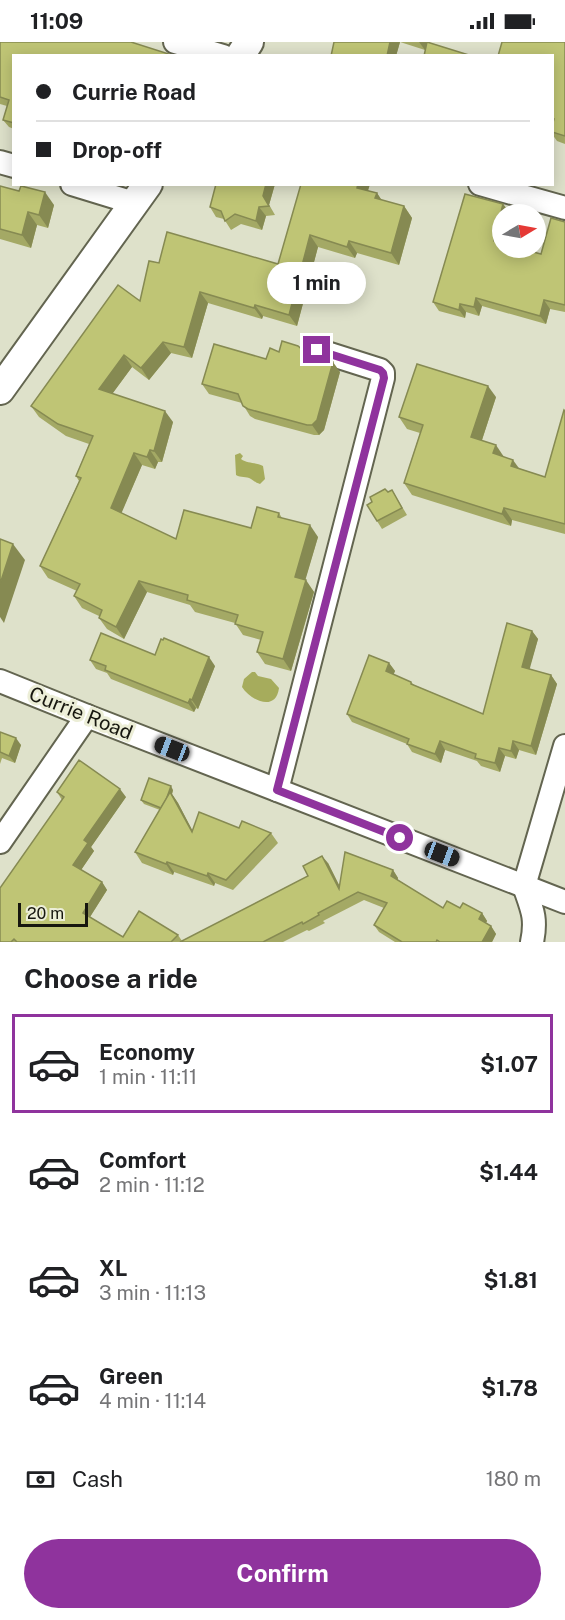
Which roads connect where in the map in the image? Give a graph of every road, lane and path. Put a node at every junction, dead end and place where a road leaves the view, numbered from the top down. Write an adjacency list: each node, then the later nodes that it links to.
1 (175, 42): 2 (street)
2 (216, 54)
3 (86, 186): 5 (street)
4 (487, 186): 6 (street)
5 (141, 194): 8 (street)
6 (565, 208)
7 (317, 350): 12 (street)
8 (0, 390)
9 (0, 681): 10 (street, Currie Road)
10 (87, 716): 12 (street, Currie Road); 13 (street)
11 (565, 746): 14 (street)
12 (277, 790): 14 (street, Currie Road)
13 (0, 842)
14 (524, 886): 15 (street, Currie Road); 16 (street)
15 (565, 902)
16 (532, 942)

